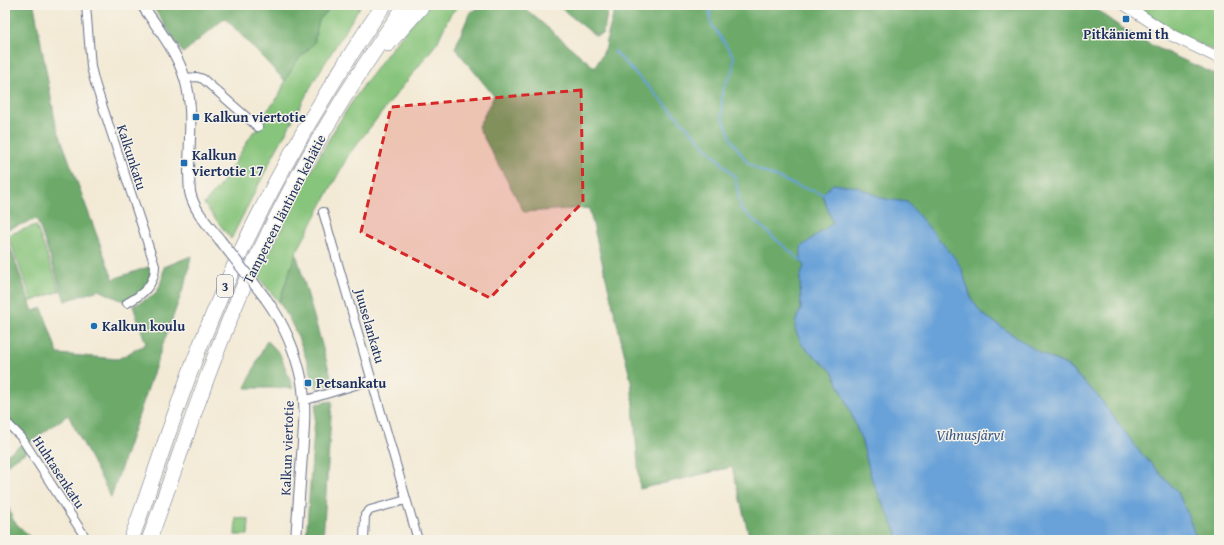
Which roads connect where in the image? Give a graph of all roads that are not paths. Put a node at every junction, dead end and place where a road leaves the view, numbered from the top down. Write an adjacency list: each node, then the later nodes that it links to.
1 (86, 5): 14 (street, Kalkunkatu)
2 (142, 5): 11 (street, Kalkun viertotie)
3 (373, 5): 8 (highway)
4 (384, 5): 8 (highway, Tampereen läntinen kehätie / 3)
5 (406, 5): 10 (highway, Tampereen läntinen kehätie / 3)
6 (423, 5): 10 (highway)
7 (1125, 5): 9 (main road)
8 (355, 48): 20 (highway, Tampereen läntinen kehätie / 3)
9 (1219, 58)
10 (357, 77): 21 (highway, Tampereen läntinen kehätie / 3)
11 (185, 78): 12 (street); 16 (street, Kalkun viertotie, bridge)
12 (258, 127)
13 (323, 212): 15 (street, Juuselankatu)
14 (127, 303)
15 (372, 380): 16 (street); 18 (street, Juuselankatu)
16 (303, 401): 22 (street, Kalkun viertotie)
17 (5, 421): 19 (street, Huhtasenkatu)
18 (406, 500): 23 (street); 24 (street, Juuselankatu)
19 (87, 540)
20 (131, 540)
21 (149, 540)
22 (296, 540)
23 (364, 540)
24 (418, 540)

